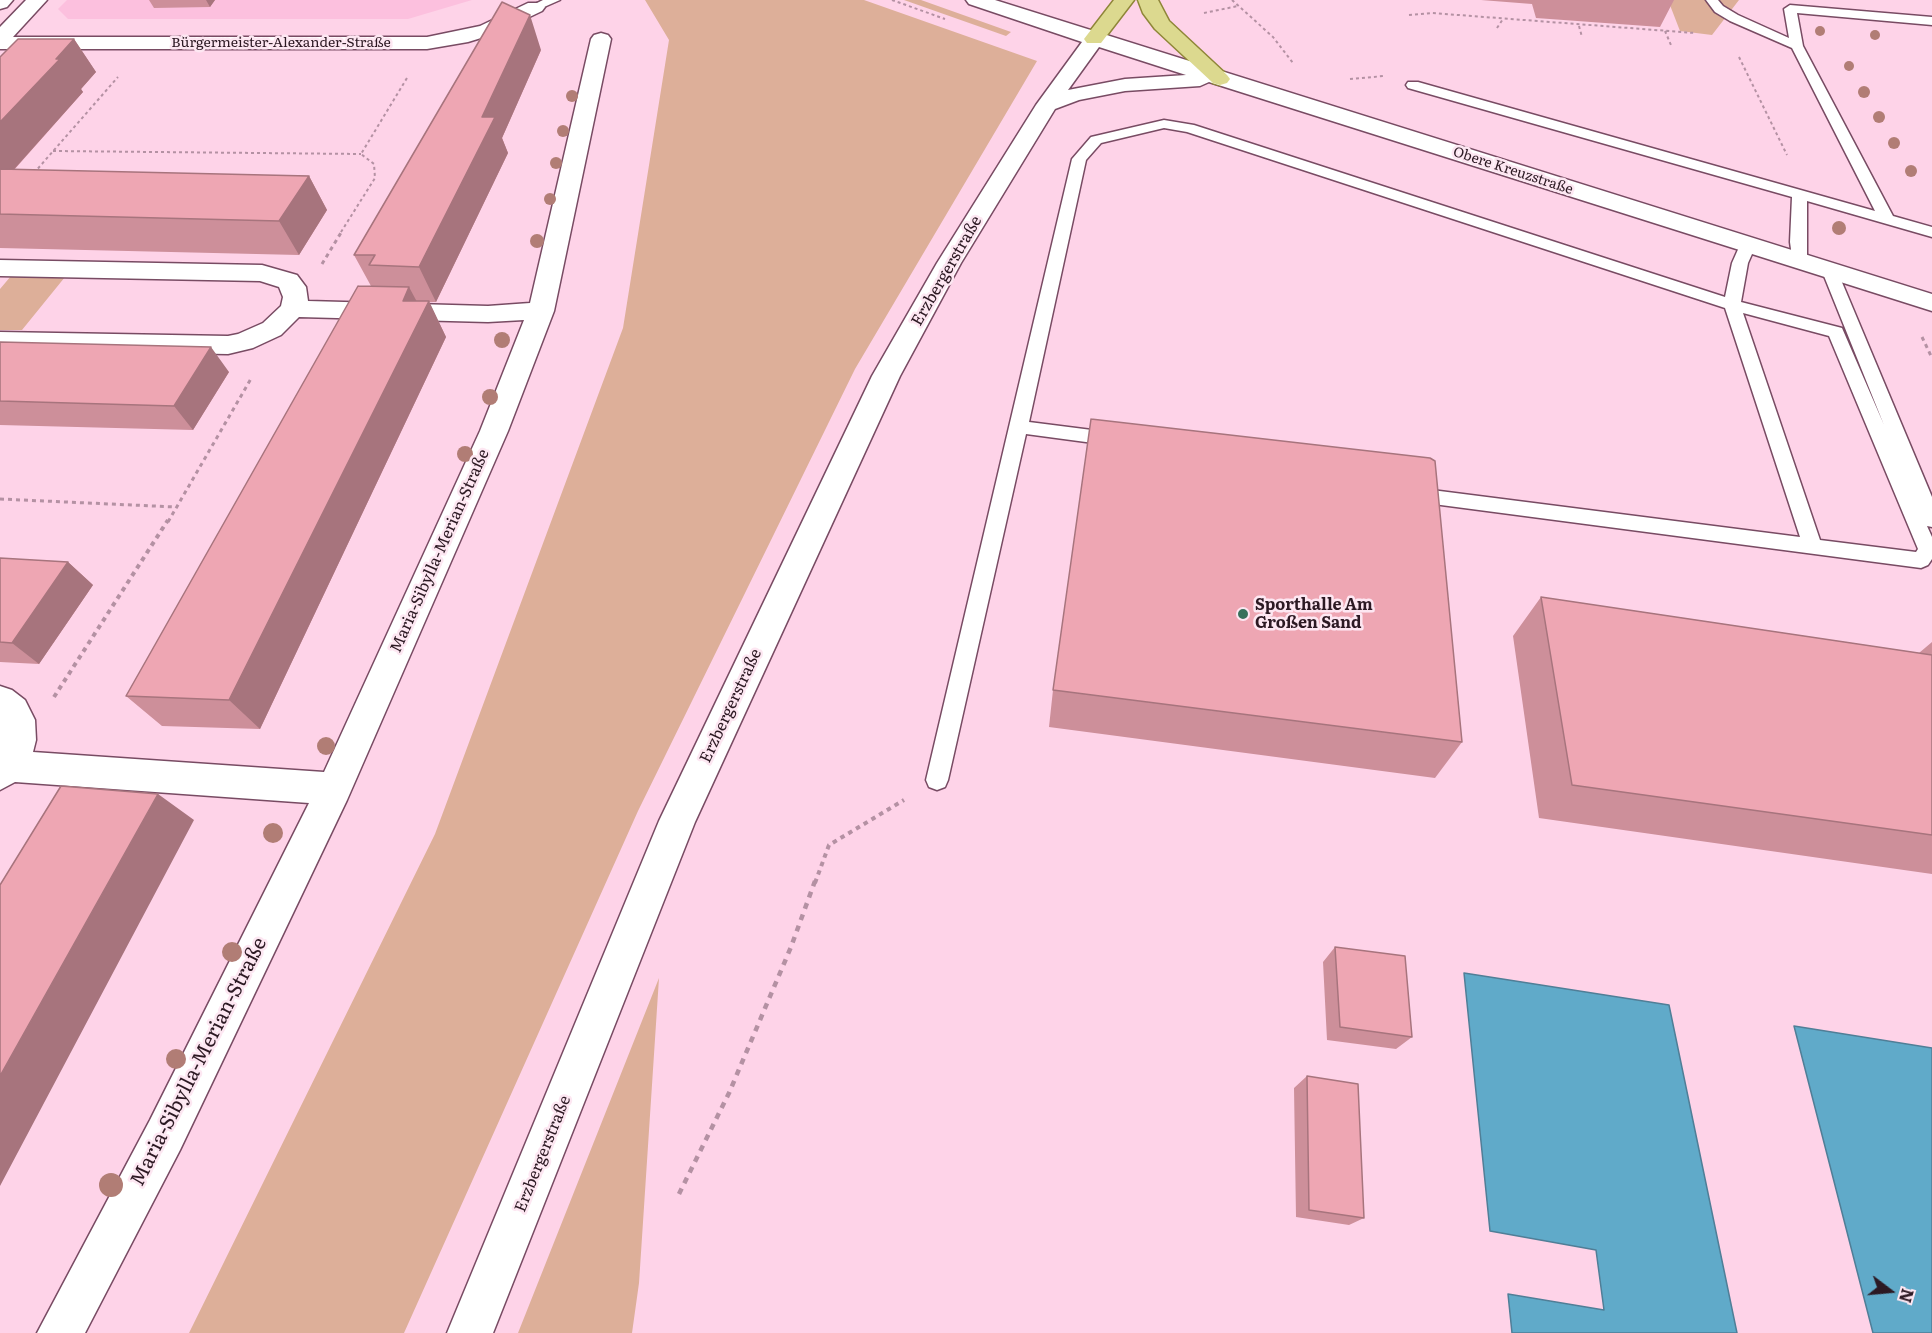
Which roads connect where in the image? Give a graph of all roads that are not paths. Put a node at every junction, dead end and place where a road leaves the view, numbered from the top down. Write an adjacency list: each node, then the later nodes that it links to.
1 (37, 0): 10 (street, Bürgermeister-Alexander-Straße)
2 (976, 0): 9 (street, Obere Kreuzstraße)
3 (1124, 0): 9 (main road, Erzbergerstraße)
4 (1148, 0): 12 (main road)
5 (545, 3): 10 (street, Bürgermeister-Alexander-Straße)
6 (1716, 5): 11 (lane)
7 (1932, 21): 11 (lane)
8 (601, 39): 25 (street, Maria-Sibylla-Merian-Straße)
9 (1094, 39): 12 (street, Obere Kreuzstraße); 14 (street, Erzbergerstraße)
10 (0, 41)
11 (1797, 46): 16 (lane)
12 (1220, 79): 14 (street); 18 (street, Obere Kreuzstraße)
13 (1413, 85): 15 (lane)
14 (1047, 105): 35 (street, Erzbergerstraße)
15 (1800, 195): 16 (lane); 19 (lane)
16 (1887, 219): 17 (lane)
17 (1932, 232)
18 (1748, 245): 19 (street, Obere Kreuzstraße); 24 (lane)
19 (1799, 261): 21 (street, Obere Kreuzstraße)
20 (0, 268): 22 (street)
21 (1830, 271): 23 (street, Obere Kreuzstraße); 28 (lane)
22 (293, 298): 25 (street); 26 (street)
23 (1932, 303)
24 (1732, 304): 27 (lane); 29 (lane); 29 (lane)
25 (540, 311): 33 (street, Maria-Sibylla-Merian-Straße)
26 (0, 341)
27 (1019, 427): 29 (lane); 32 (lane)
28 (1932, 520)
29 (1813, 546)
30 (9, 710): 31 (street)
31 (3, 770): 33 (street)
32 (937, 780)
33 (334, 789): 34 (street, Maria-Sibylla-Merian-Straße)
34 (60, 1333)
35 (470, 1333)

